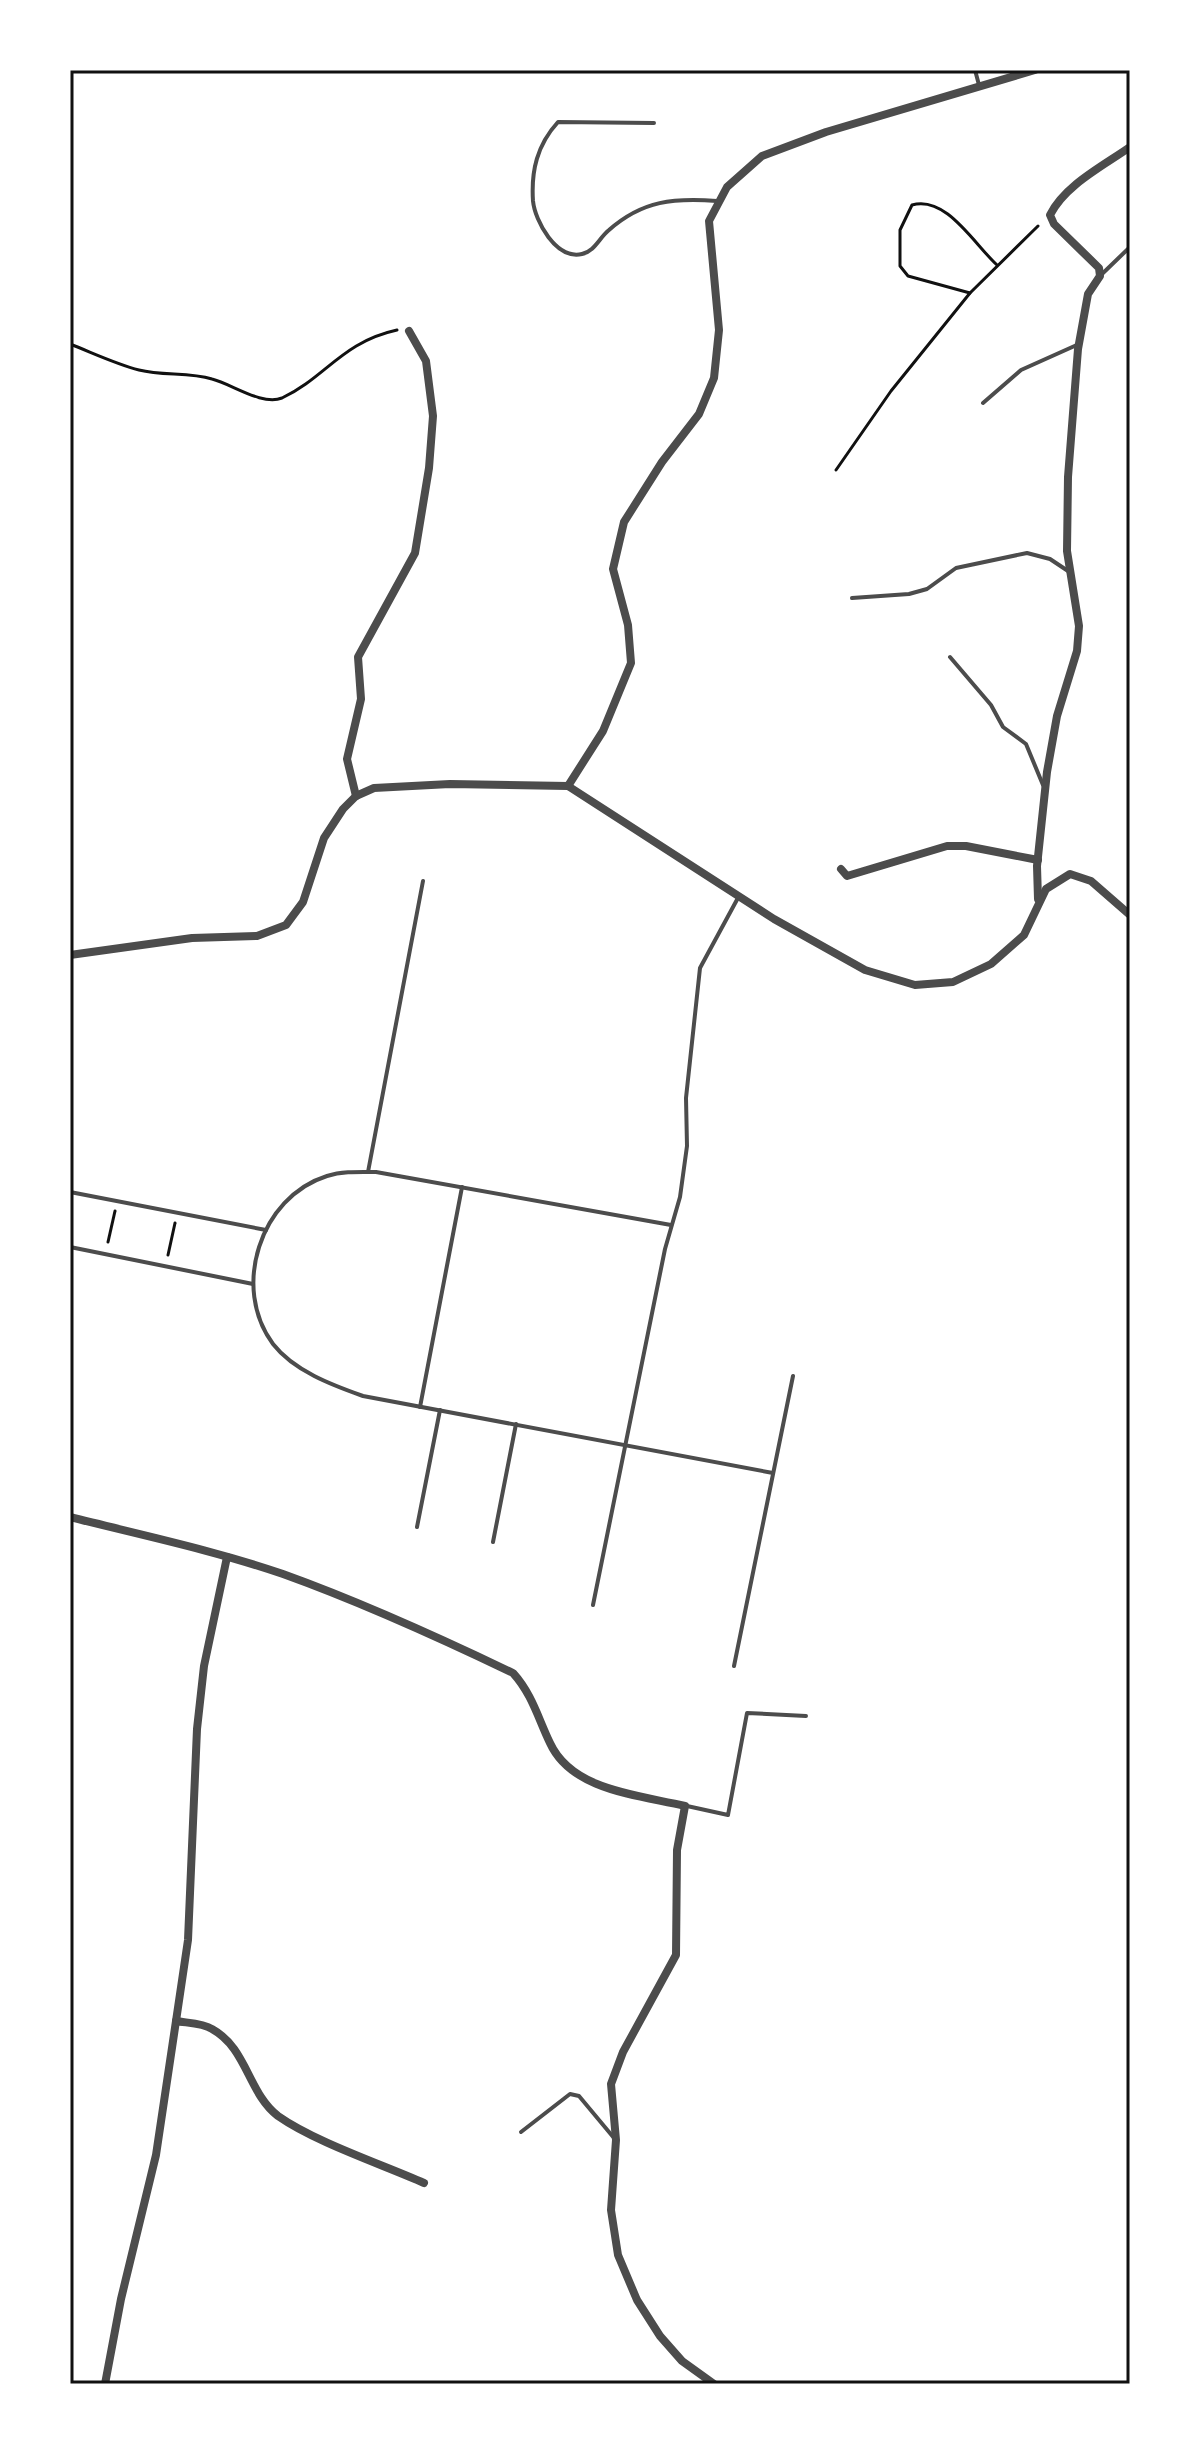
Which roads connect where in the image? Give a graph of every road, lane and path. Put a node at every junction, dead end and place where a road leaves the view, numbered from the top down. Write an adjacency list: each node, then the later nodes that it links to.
1 (975, 70): 3 (lane)
2 (1035, 70): 3 (street)
3 (980, 87): 6 (street)
4 (654, 123): 6 (lane)
5 (1129, 150): 7 (street)
6 (720, 201): 20 (street)
7 (1050, 215): 9 (path); 10 (street)
8 (1130, 247): 10 (lane)
9 (998, 266): 11 (path); 11 (path)
10 (1100, 276): 14 (street)
11 (970, 293): 16 (path)
12 (409, 331): 13 (path); 22 (street)
13 (70, 344)
14 (1079, 344): 15 (lane); 17 (street)
15 (983, 403)
16 (836, 470)
17 (1070, 572): 18 (lane); 21 (street)
18 (852, 598)
19 (950, 657): 21 (lane)
20 (568, 786): 22 (street); 26 (street)
21 (1045, 791): 23 (street)
22 (356, 796): 29 (street)
23 (1038, 860): 24 (street); 27 (street)
24 (841, 869)
25 (423, 881): 30 (lane)
26 (739, 896): 27 (street); 35 (lane)
27 (1039, 904): 28 (street)
28 (1130, 915)
29 (70, 955)
30 (368, 1172): 31 (lane); 36 (lane)
31 (462, 1187): 35 (lane); 42 (lane)
32 (70, 1192): 33 (lane)
33 (116, 1201): 34 (lane); 38 (path)
34 (177, 1213): 36 (lane); 39 (path)
35 (671, 1225): 45 (lane)
36 (266, 1230): 40 (lane)
37 (70, 1247): 38 (lane)
38 (106, 1254): 39 (lane)
39 (166, 1266): 40 (lane)
40 (253, 1284): 42 (lane)
41 (793, 1376): 46 (lane)
42 (420, 1407): 43 (lane)
43 (440, 1410): 44 (lane); 48 (lane)
44 (516, 1424): 45 (lane); 49 (lane)
45 (626, 1445): 46 (lane); 51 (lane)
46 (773, 1473): 52 (lane)
47 (70, 1517): 50 (street)
48 (417, 1527)
49 (493, 1542)
50 (227, 1557): 54 (street); 55 (street)
51 (593, 1605)
52 (734, 1666)
53 (806, 1716): 54 (lane)
54 (685, 1806): 57 (street)
55 (176, 2021): 58 (street); 59 (street)
56 (521, 2132): 57 (lane)
57 (616, 2140): 60 (street)
58 (424, 2183)
59 (105, 2384)
60 (714, 2384)

